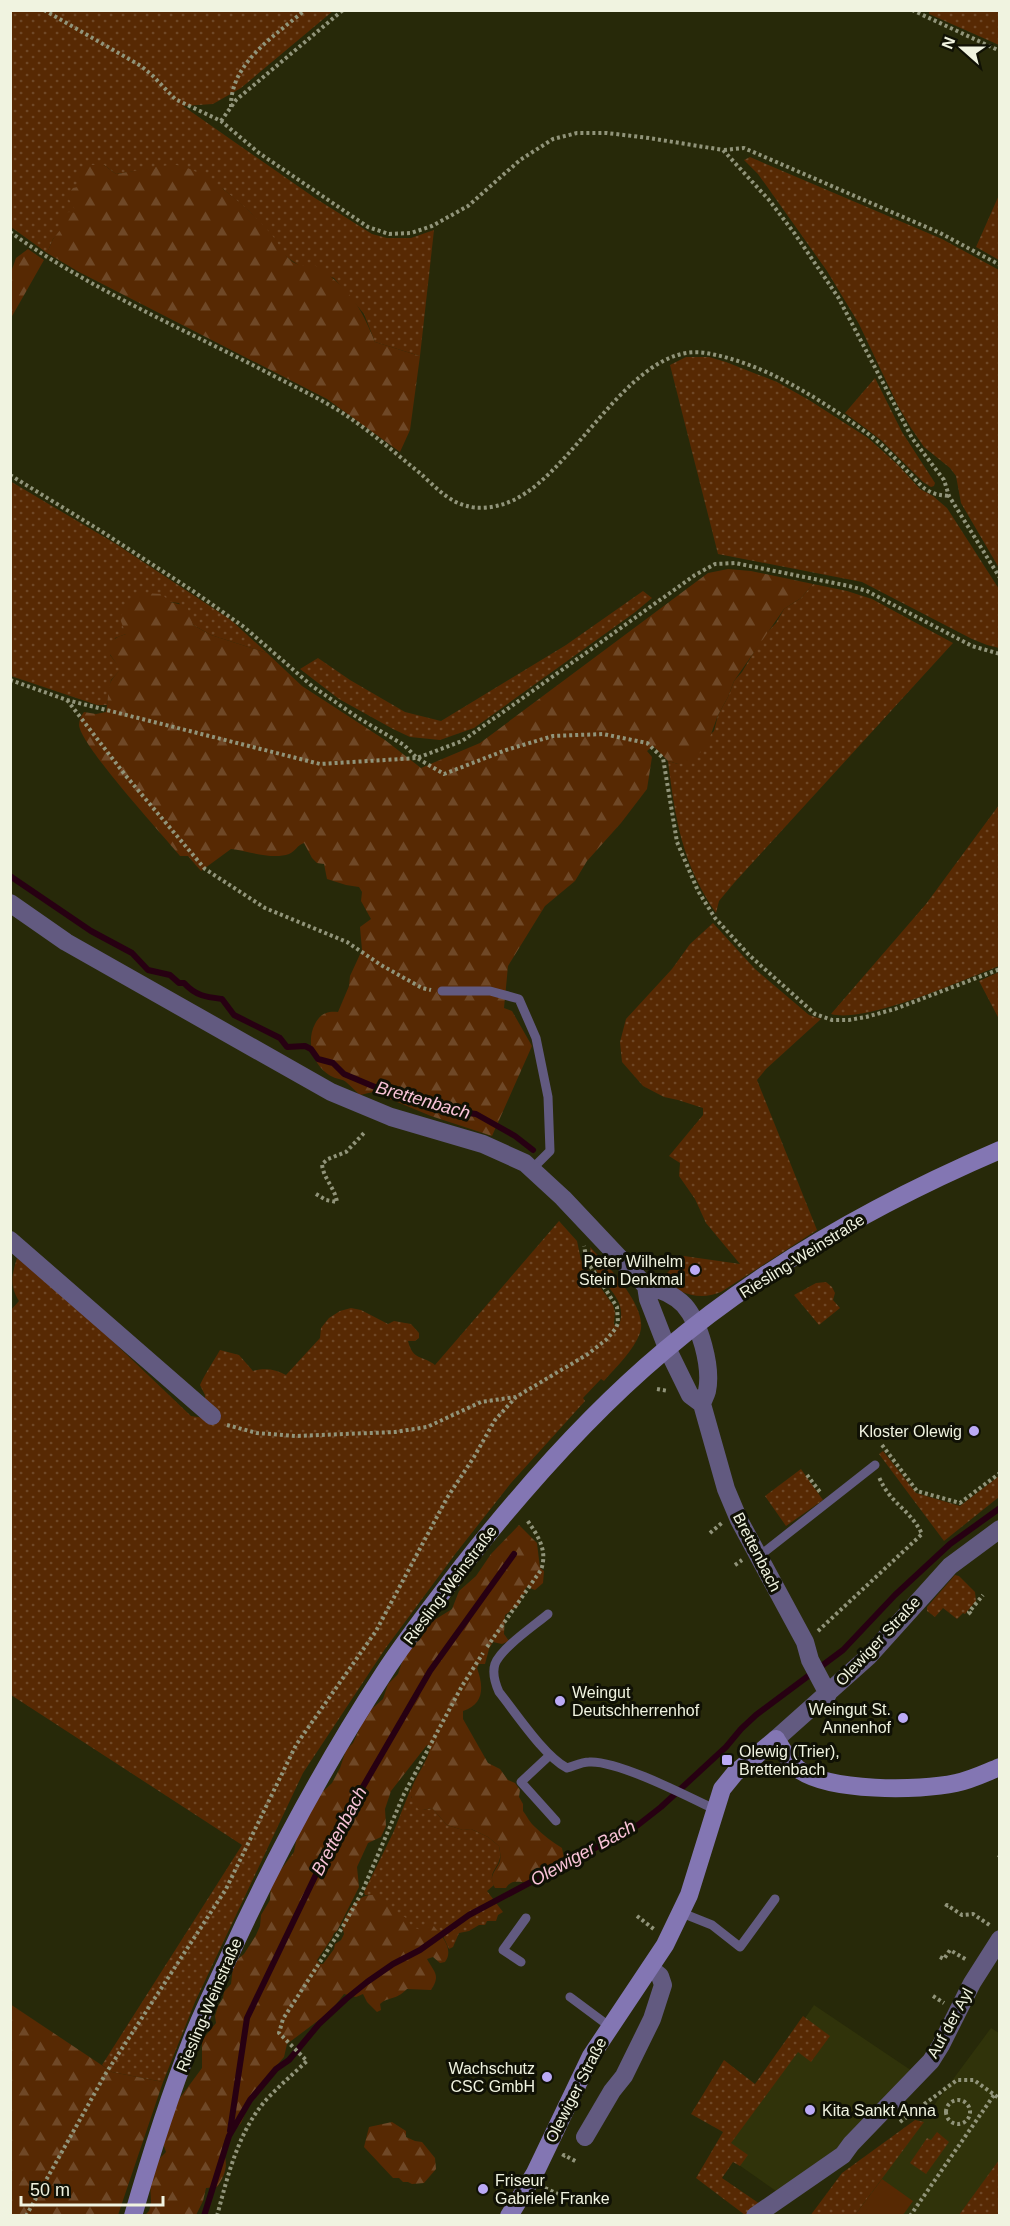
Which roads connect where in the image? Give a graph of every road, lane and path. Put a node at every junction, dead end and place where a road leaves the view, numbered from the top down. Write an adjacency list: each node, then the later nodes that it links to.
1 (44, 10): 7 (path)
2 (305, 10): 6 (path)
3 (343, 10): 6 (path)
4 (912, 10): 5 (path)
5 (999, 51)
6 (231, 108): 7 (path)
7 (220, 121): 8 (path)
8 (723, 150): 10 (path); 12 (path)
9 (10, 232): 12 (path)
10 (999, 265)
11 (10, 475): 17 (path)
12 (949, 496): 13 (path)
13 (999, 578)
14 (999, 654): 17 (path)
15 (10, 680): 16 (path)
16 (67, 700): 17 (path); 20 (path)
17 (417, 758): 19 (path)
18 (10, 903): 23 (street, Brettenbach)
19 (999, 969)
20 (442, 991): 23 (lane)
21 (364, 1133): 24 (path)
22 (999, 1150): 28 (main road, Riesling-Weinstraße)
23 (532, 1169): 25 (street, Brettenbach)
24 (316, 1194)
25 (593, 1230): 27 (street, Brettenbach); 30 (path)
26 (10, 1240): 32 (street)
27 (646, 1286): 28 (street, Brettenbach); 29 (street, Brettenbach)
28 (696, 1326): 29 (main road, Riesling-Weinstraße); 31 (street, Brettenbach)
29 (667, 1348): 31 (street, Brettenbach); 75 (main road, Riesling-Weinstraße)
30 (516, 1397): 32 (path); 74 (path)
31 (702, 1404): 40 (street, Brettenbach)
32 (212, 1416)
33 (882, 1445): 35 (path)
34 (875, 1465): 37 (lane); 44 (path)
35 (999, 1473)
36 (807, 1474): 37 (path)
37 (827, 1502): 40 (lane)
38 (527, 1520): 76 (path)
39 (999, 1529): 45 (street, Olewiger Straße)
40 (758, 1557): 45 (street, Brettenbach)
41 (983, 1595): 43 (path)
42 (548, 1614): 47 (lane)
43 (971, 1614)
44 (812, 1636)
45 (823, 1686): 46 (street, Olewiger Straße)
46 (776, 1739): 48 (main road); 49 (main road, Olewiger Straße)
47 (550, 1755): 49 (lane); 50 (lane)
48 (999, 1767)
49 (714, 1809): 53 (main road, Olewiger Straße)
50 (556, 1821)
51 (775, 1899): 53 (lane)
52 (946, 1908): 56 (path)
53 (682, 1913): 62 (main road, Olewiger Straße)
54 (637, 1916): 57 (path)
55 (526, 1918): 61 (lane)
56 (987, 1923)
57 (661, 1934)
58 (999, 1939): 78 (street, Auf der Ayl)
59 (957, 1954): 60 (path)
60 (940, 1957)
61 (521, 1962)
62 (650, 1968): 66 (main road, Olewiger Straße); 71 (street, Olewiger Straße)
63 (933, 1996): 65 (path)
64 (570, 1997): 66 (lane)
65 (943, 2002)
66 (609, 2026): 77 (main road, Olewiger Straße)
67 (994, 2095): 68 (path); 70 (path); 79 (path)
68 (999, 2099)
69 (964, 2123): 69 (path)
70 (895, 2126)
71 (585, 2137)
72 (563, 2158): 73 (path)
73 (577, 2162)
74 (26, 2216)
75 (133, 2216)
76 (216, 2216)
77 (508, 2216)
78 (755, 2216)
79 (910, 2216)

